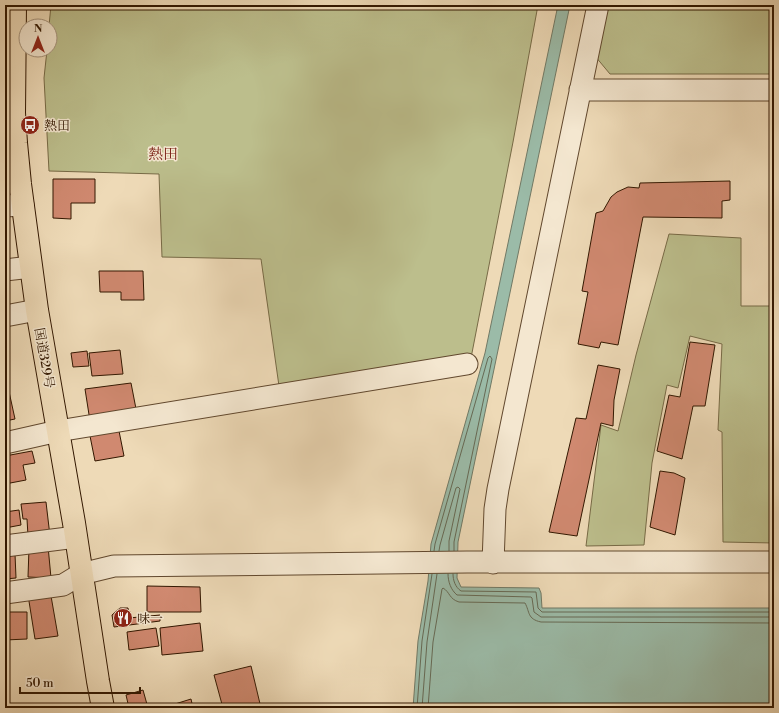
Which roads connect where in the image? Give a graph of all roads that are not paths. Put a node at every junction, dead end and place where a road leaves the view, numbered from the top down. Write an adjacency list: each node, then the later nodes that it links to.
1 (598, 5): 4 (street)
2 (12, 7): 3 (highway, 国道329号)
3 (10, 58): 6 (highway, 国道329号)
4 (580, 90): 5 (street); 19 (street)
5 (774, 90)
6 (10, 112): 7 (highway, 国道329号)
7 (10, 143): 8 (highway, 国道329号)
8 (14, 206): 9 (highway, 国道329号)
9 (31, 267): 10 (street); 11 (highway, 国道329号)
10 (5, 270)
11 (37, 310): 12 (street); 14 (highway, 国道329号)
12 (5, 316)
13 (467, 364): 14 (street)
14 (58, 431): 15 (street); 16 (highway, 国道329号)
15 (5, 443)
16 (76, 537): 17 (street); 20 (highway, 国道329号)
17 (5, 546)
18 (774, 562): 19 (street)
19 (493, 563): 20 (street)
20 (81, 574): 21 (street); 22 (highway, 国道329号)
21 (5, 593)
22 (103, 708)

